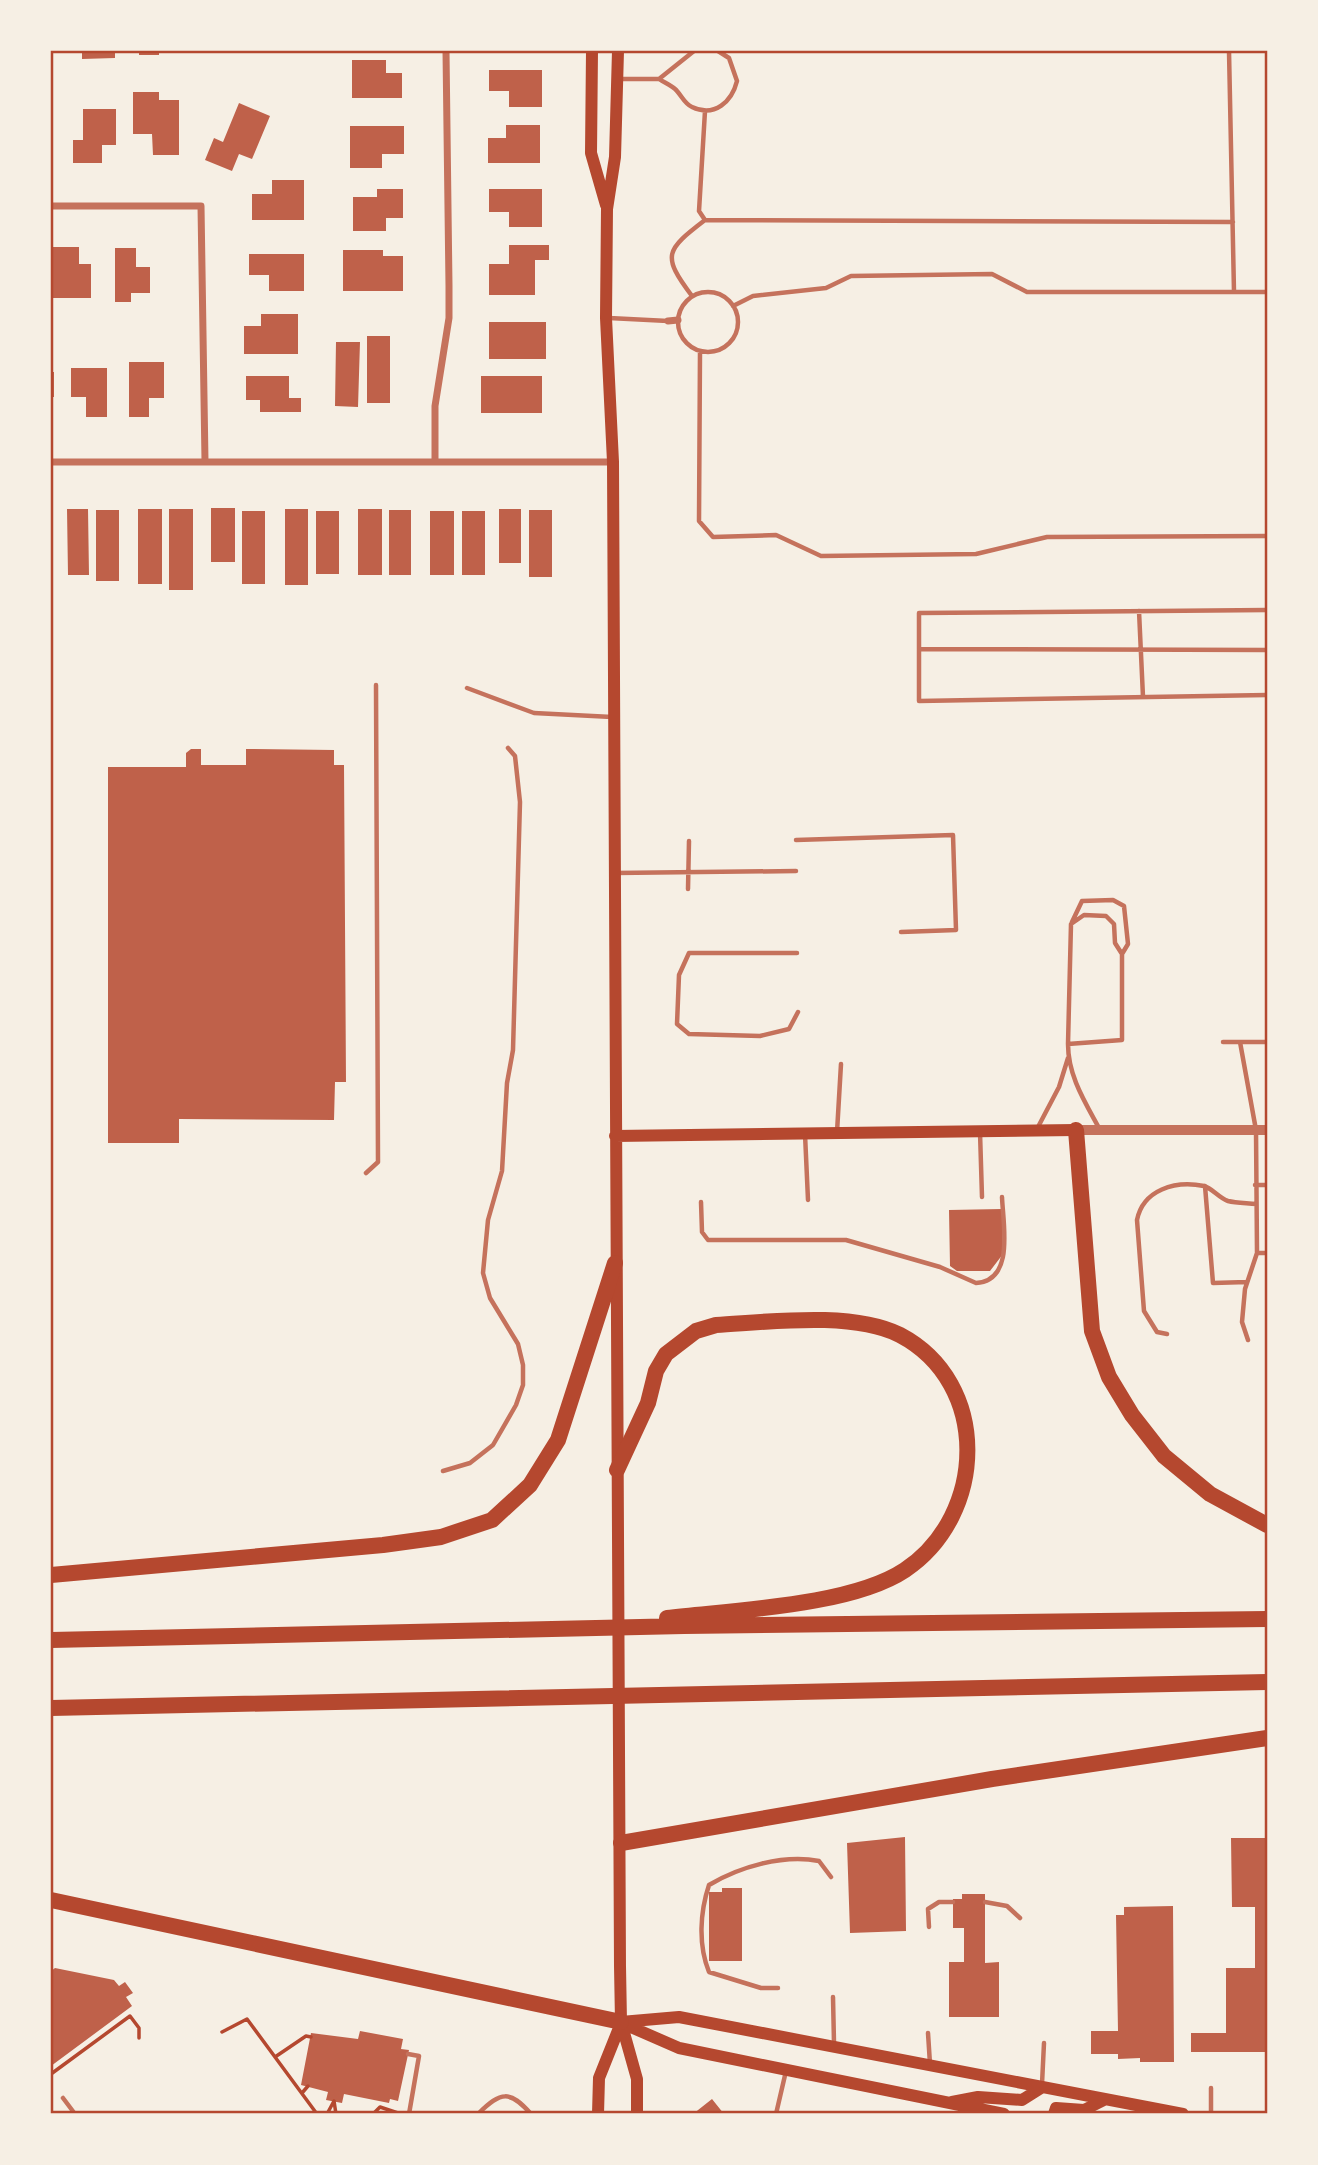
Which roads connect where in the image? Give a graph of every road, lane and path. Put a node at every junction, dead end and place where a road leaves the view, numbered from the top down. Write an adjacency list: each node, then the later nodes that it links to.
1 (446, 51): 22 (street)
2 (592, 51): 11 (main road)
3 (618, 51): 7 (main road)
4 (694, 51): 8 (lane)
5 (718, 51): 9 (lane)
6 (1229, 51): 13 (lane)
7 (618, 79): 8 (lane); 11 (main road)
8 (659, 79): 9 (lane)
9 (705, 110): 12 (lane)
10 (51, 206): 23 (street)
11 (607, 209): 18 (main road)
12 (705, 220): 13 (lane); 16 (lane)
13 (1233, 222): 14 (lane)
14 (1234, 292): 15 (lane); 17 (lane)
15 (1267, 292)
16 (692, 296): 17 (lane); 19 (lane)
17 (733, 306): 21 (lane)
18 (606, 318): 20 (lane); 25 (main road)
19 (678, 320): 20 (street); 21 (lane)
20 (668, 321)
21 (700, 351): 26 (lane)
22 (435, 460): 23 (street); 25 (street)
23 (205, 461): 24 (street)
24 (51, 462)
25 (613, 462): 36 (main road)
26 (1267, 537)
27 (1267, 610): 28 (lane)
28 (1139, 611): 29 (lane); 30 (lane)
29 (919, 649): 30 (lane); 35 (lane)
30 (1141, 649): 31 (lane); 35 (lane)
31 (1267, 650)
32 (376, 685): 63 (lane)
33 (467, 688): 36 (lane)
34 (1267, 695): 35 (lane)
35 (1143, 697)
36 (614, 717): 41 (main road)
37 (508, 748): 79 (lane)
38 (796, 840): 45 (lane)
39 (689, 841): 42 (lane)
40 (796, 871): 42 (lane)
41 (615, 873): 42 (lane); 62 (main road)
42 (688, 873): 43 (lane)
43 (688, 889)
44 (1071, 924): 47 (lane); 47 (lane); 52 (lane)
45 (901, 932)
46 (797, 953): 48 (lane)
47 (1122, 954): 52 (lane)
48 (798, 1012)
49 (1223, 1042): 50 (lane)
50 (1240, 1042): 51 (lane); 58 (lane)
51 (1267, 1042)
52 (1068, 1044): 53 (lane)
53 (1068, 1057): 55 (lane); 57 (lane)
54 (841, 1065): 61 (lane)
55 (1036, 1130): 56 (main road); 59 (main road)
56 (1076, 1130): 57 (street); 80 (highway)
57 (1100, 1130): 58 (street)
58 (1262, 1130): 64 (lane)
59 (981, 1132): 61 (main road); 67 (lane)
60 (805, 1133): 61 (main road); 62 (main road); 69 (lane)
61 (837, 1133)
62 (615, 1136): 74 (main road)
63 (366, 1173)
64 (1255, 1185): 65 (lane); 71 (lane)
65 (1267, 1185)
66 (1205, 1186): 71 (lane); 75 (lane); 76 (lane)
67 (982, 1197)
68 (1002, 1197): 70 (lane)
69 (808, 1200)
70 (701, 1202)
71 (1256, 1204): 72 (lane)
72 (1257, 1253): 73 (lane); 75 (lane)
73 (1267, 1253)
74 (615, 1263): 78 (main road); 81 (highway)
75 (1247, 1282): 77 (lane)
76 (1167, 1334)
77 (1248, 1340)
78 (617, 1470): 83 (highway); 88 (main road)
79 (443, 1471)
80 (1267, 1525)
81 (51, 1575)
82 (1267, 1619): 83 (highway)
83 (684, 1621): 84 (highway)
84 (51, 1640)
85 (1267, 1682): 86 (highway)
86 (51, 1707)
87 (1267, 1738): 88 (highway)
88 (621, 1843): 97 (main road)
89 (831, 1877): 95 (lane)
90 (51, 1900): 97 (highway)
91 (953, 1902): 94 (lane)
92 (985, 1902): 93 (lane)
93 (1020, 1918)
94 (929, 1927)
95 (778, 1987)
96 (833, 1997): 103 (lane)
97 (621, 2022): 103 (main road); 107 (main road); 125 (main road); 126 (main road)
98 (222, 2032): 105 (path)
99 (928, 2033): 106 (lane)
100 (311, 2036): 105 (path)
101 (139, 2038): 108 (path)
102 (1044, 2043): 110 (lane)
103 (834, 2044): 106 (main road)
104 (408, 2054): 122 (lane)
105 (275, 2057): 112 (path)
106 (930, 2065): 110 (main road)
107 (786, 2070): 115 (main road); 127 (lane)
108 (51, 2074)
109 (309, 2086): 112 (path)
110 (1041, 2088): 114 (main road); 115 (main road)
111 (1211, 2088): 131 (lane)
112 (302, 2093): 118 (path)
113 (63, 2098): 117 (lane)
114 (1104, 2100): 129 (main road); 130 (main road)
115 (945, 2104): 128 (main road)
116 (398, 2113): 121 (path)
117 (75, 2114)
118 (317, 2114)
119 (327, 2114): 120 (path)
120 (336, 2114)
121 (373, 2114)
122 (409, 2114)
123 (478, 2114): 124 (lane)
124 (531, 2114)
125 (598, 2114)
126 (637, 2114)
127 (776, 2114)
128 (1004, 2114)
129 (1054, 2114)
130 (1183, 2114)
131 (1211, 2114)

